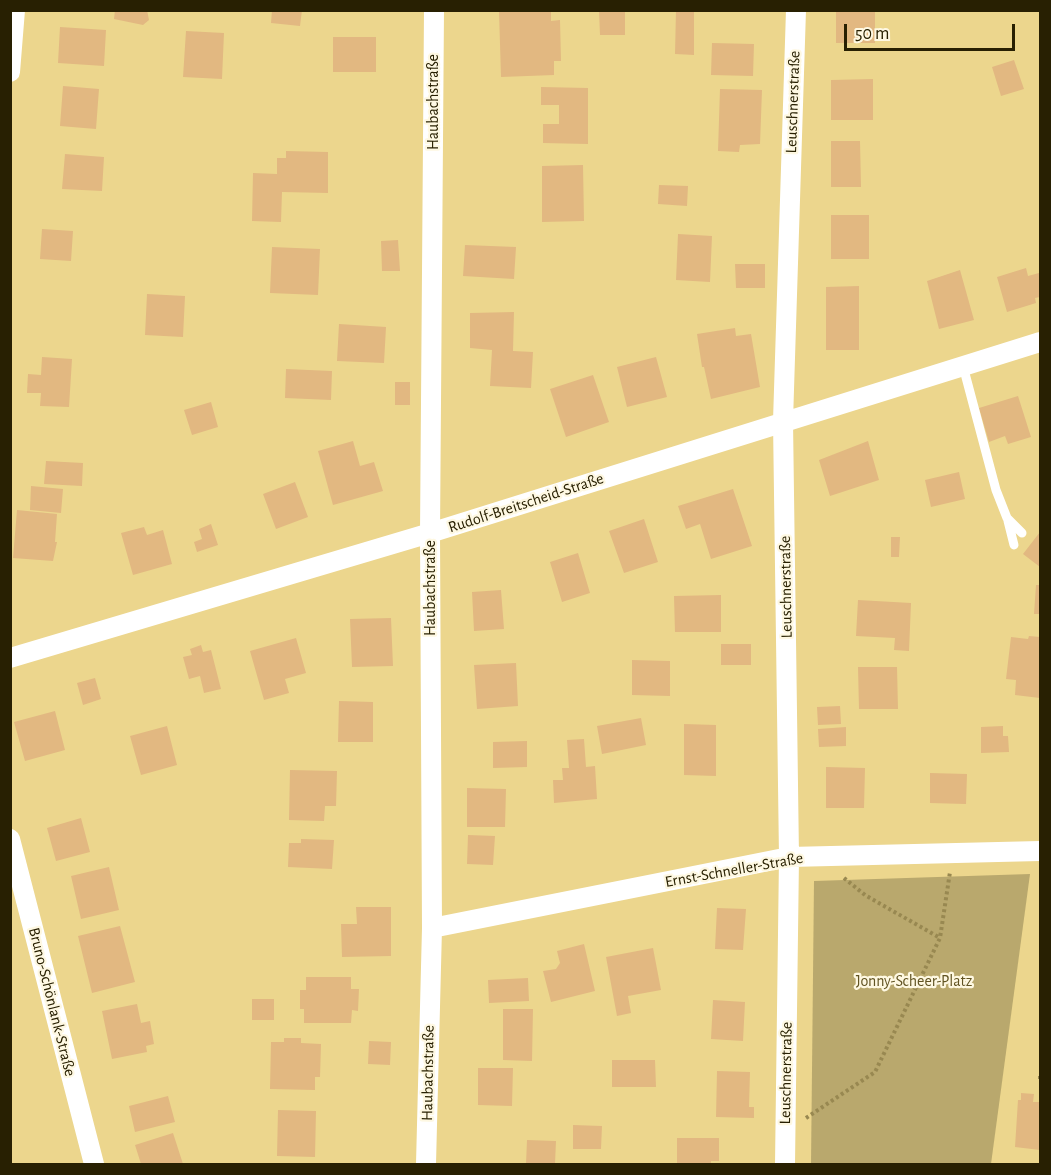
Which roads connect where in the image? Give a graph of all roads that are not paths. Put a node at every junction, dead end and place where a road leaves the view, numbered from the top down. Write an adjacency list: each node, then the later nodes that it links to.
1 (15, 10): 4 (street)
2 (434, 10): 9 (street, Haubachstraße)
3 (796, 10): 7 (street, Leuschnerstraße)
4 (10, 72)
5 (1041, 342): 6 (street, Rudolf-Breitscheid-Straße)
6 (963, 366): 7 (street, Rudolf-Breitscheid-Straße); 8 (lane)
7 (783, 421): 9 (street, Rudolf-Breitscheid-Straße); 15 (street, Leuschnerstraße)
8 (1007, 518): 10 (lane); 11 (lane)
9 (430, 533): 12 (street, Rudolf-Breitscheid-Straße); 16 (street, Haubachstraße)
10 (1022, 533)
11 (1014, 545)
12 (10, 658)
13 (10, 839): 17 (street, Bruno-Schönlank-Straße)
14 (1041, 851): 15 (street, Ernst-Schneller-Straße)
15 (789, 857): 16 (street, Ernst-Schneller-Straße); 19 (street, Leuschnerstraße)
16 (432, 928): 18 (street, Haubachstraße)
17 (94, 1164)
18 (426, 1164)
19 (785, 1164)

